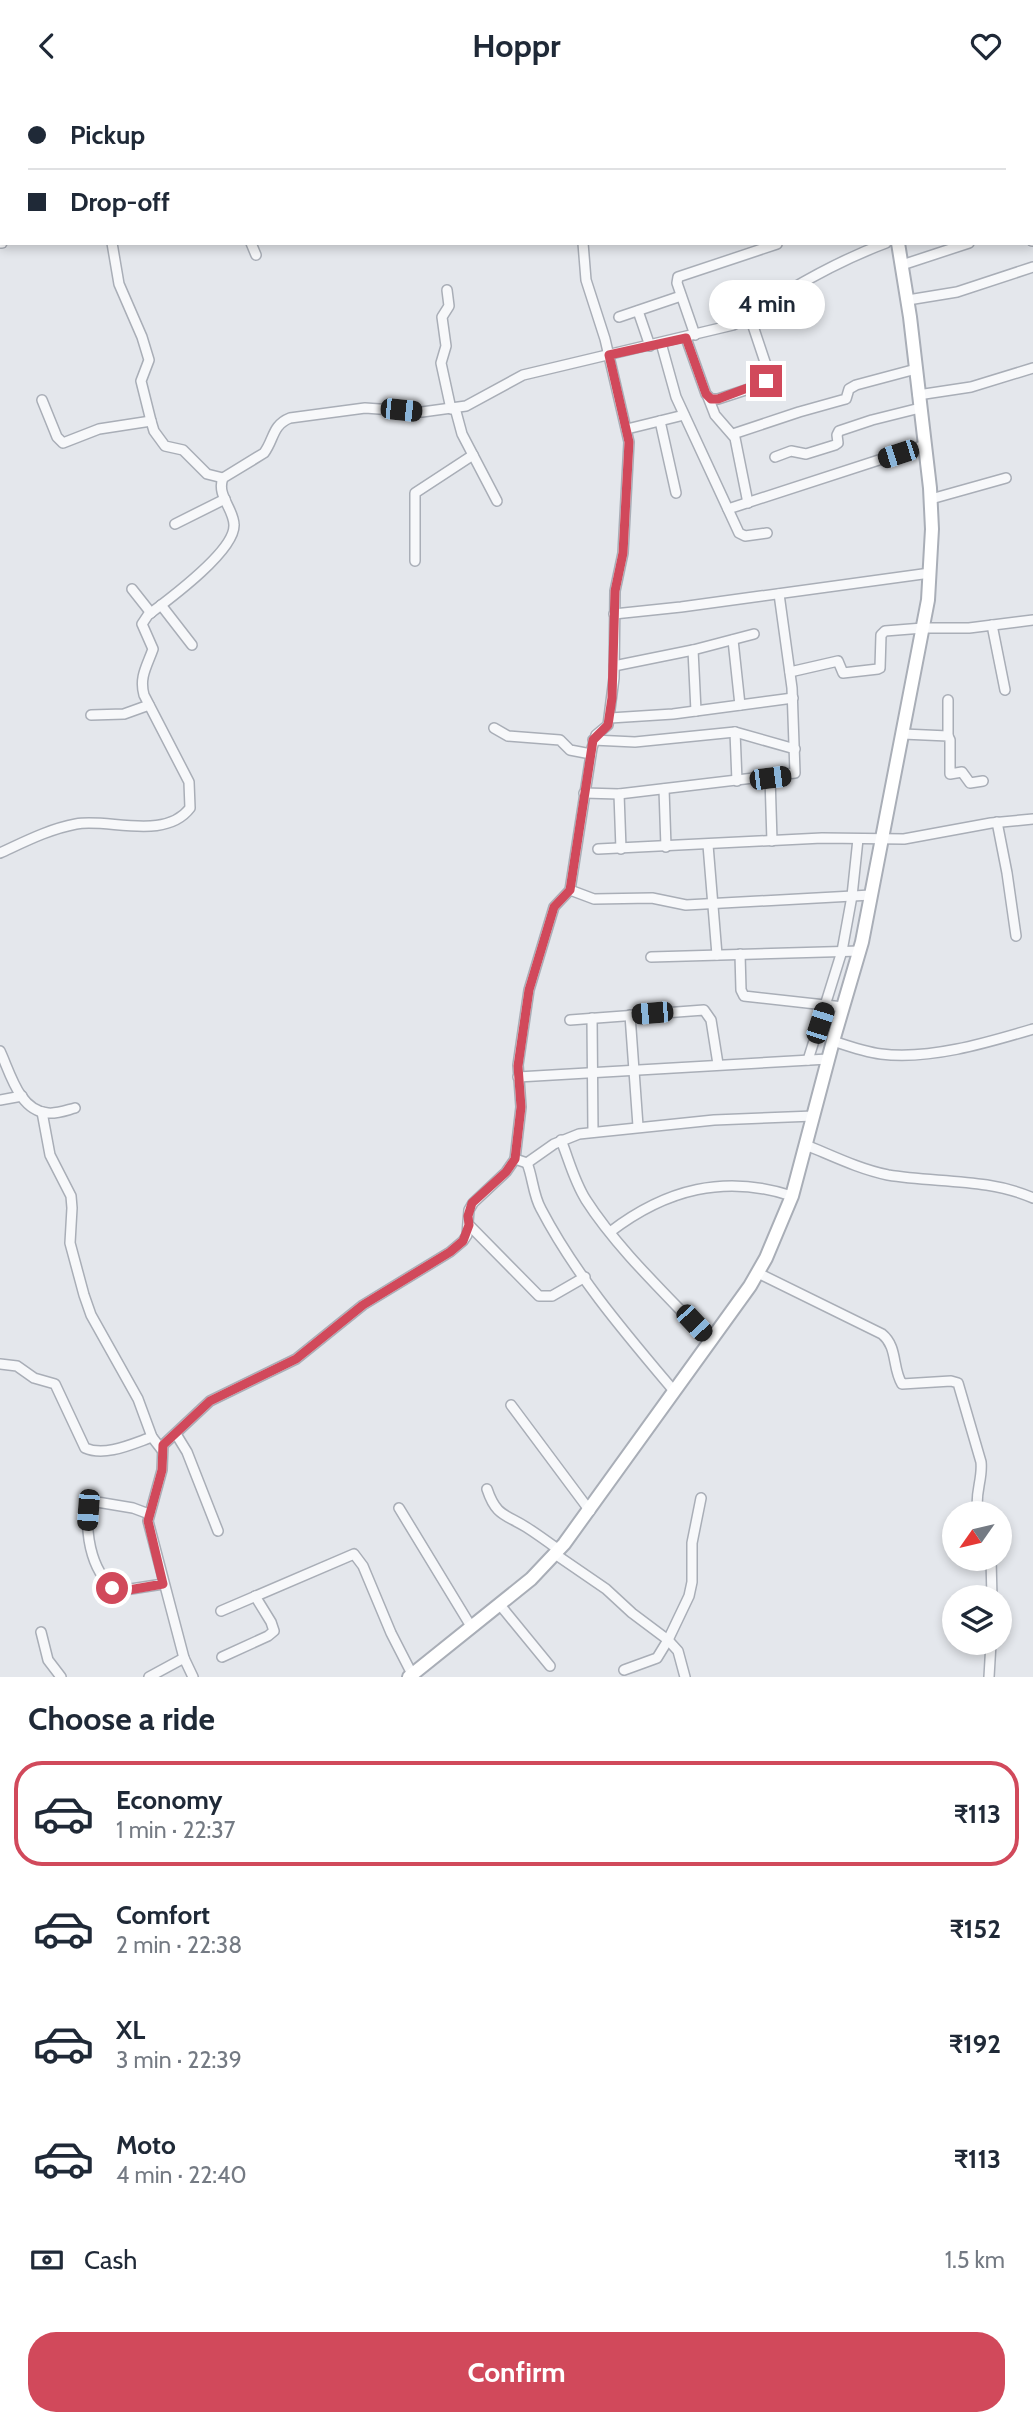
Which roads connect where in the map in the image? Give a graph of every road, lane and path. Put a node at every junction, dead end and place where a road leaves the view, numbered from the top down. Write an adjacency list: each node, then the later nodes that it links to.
1 (112, 245): 29 (street)
2 (252, 245): 9 (street)
3 (583, 245): 21 (street)
4 (770, 245): 8 (street)
5 (881, 245): 17 (street)
6 (898, 245): 10 (street)
7 (963, 245): 10 (street)
8 (751, 248): 13 (street)
9 (256, 255)
10 (902, 265): 14 (street)
11 (1033, 267): 14 (street)
12 (447, 290): 27 (street)
13 (681, 296): 15 (street); 18 (street)
14 (908, 300): 23 (street)
15 (638, 311): 16 (street); 20 (street)
16 (619, 317)
17 (750, 317): 18 (street); 24 (street)
18 (691, 336): 19 (street); 24 (street)
19 (661, 343): 20 (street); 28 (street)
20 (650, 346): 21 (street)
21 (609, 355): 27 (street); 31 (street)
22 (1033, 368): 26 (street)
23 (916, 369): 26 (street); 32 (street)
24 (708, 397): 32 (street)
25 (42, 400): 29 (street)
26 (919, 402): 33 (street); 35 (street)
27 (453, 409): 34 (street); 36 (street)
28 (684, 415): 30 (street); 43 (street)
29 (151, 421): 36 (street)
30 (660, 421): 31 (street); 38 (street)
31 (627, 429): 52 (street)
32 (733, 435): 42 (street)
33 (925, 445): 40 (street); 42 (street)
34 (473, 455): 41 (street); 46 (street)
35 (775, 457)
36 (222, 478): 39 (street)
37 (1006, 478): 40 (street)
38 (676, 493)
39 (225, 499): 44 (street); 50 (street)
40 (931, 499): 47 (street)
41 (497, 501)
42 (748, 503): 43 (street)
43 (728, 509): 45 (street)
44 (175, 524)
45 (767, 533)
46 (415, 561)
47 (930, 573): 49 (street); 55 (street)
48 (132, 589): 51 (street)
49 (779, 594): 52 (street); 61 (street)
50 (161, 605): 51 (street); 58 (street)
51 (150, 613): 65 (street)
52 (614, 614): 60 (street)
53 (1033, 620): 54 (street)
54 (992, 625): 55 (street); 62 (street)
55 (923, 628): 61 (street); 72 (street)
56 (754, 634): 57 (street)
57 (733, 640): 59 (street); 66 (street)
58 (192, 645)
59 (693, 650): 60 (street); 67 (street)
60 (614, 666): 69 (street)
61 (790, 672): 63 (street)
62 (1005, 689)
63 (793, 698): 66 (street); 75 (street)
64 (948, 700): 73 (street)
65 (149, 705): 68 (street); 92 (street)
66 (740, 705): 67 (street)
67 (696, 711): 69 (street)
68 (91, 715)
69 (610, 718): 74 (street)
70 (494, 728): 76 (street)
71 (735, 732): 74 (street); 75 (street); 78 (street)
72 (903, 734): 73 (street); 86 (street)
73 (948, 736): 79 (street)
74 (593, 740): 76 (street)
75 (795, 749): 77 (street)
76 (591, 754): 81 (street)
77 (770, 778): 78 (street); 87 (street)
78 (737, 781): 80 (street)
79 (983, 781)
80 (664, 789): 82 (street); 89 (street)
81 (584, 793): 82 (street); 93 (street)
82 (619, 794): 91 (street)
83 (1033, 819): 84 (street)
84 (997, 822): 86 (street); 97 (street)
85 (858, 839): 86 (street); 87 (street); 94 (street)
86 (882, 840): 95 (street)
87 (772, 841): 88 (street)
88 (708, 845): 89 (street); 96 (street)
89 (667, 847): 91 (street)
90 (598, 849): 91 (street)
91 (621, 849)
92 (0, 853)
93 (570, 890): 96 (street); 116 (street)
94 (852, 895): 95 (street); 96 (street); 98 (street)
95 (871, 895): 99 (street)
96 (713, 903): 101 (street)
97 (1016, 936)
98 (842, 951): 99 (street); 100 (street); 103 (street)
99 (860, 951): 104 (street)
100 (740, 954): 101 (street); 103 (street)
101 (717, 955): 102 (street)
102 (651, 957)
103 (826, 1005): 104 (street); 112 (street)
104 (844, 1007): 109 (street)
105 (630, 1015): 106 (street); 113 (street); 114 (street)
106 (592, 1018): 107 (street); 115 (street)
107 (570, 1020)
108 (1033, 1029): 109 (street)
109 (833, 1041): 111 (street)
110 (0, 1051): 117 (street)
111 (828, 1059): 112 (street); 121 (street)
112 (808, 1060): 113 (street)
113 (718, 1064): 114 (street)
114 (634, 1071): 115 (street); 122 (street)
115 (593, 1074): 116 (street); 123 (street)
116 (517, 1077): 126 (street)
117 (22, 1096): 118 (street); 120 (street)
118 (0, 1100)
119 (75, 1108): 120 (street)
120 (42, 1112): 139 (street)
121 (814, 1116): 122 (street); 125 (street)
122 (638, 1126): 123 (street)
123 (593, 1132): 124 (street)
124 (561, 1140): 127 (street); 131 (street)
125 (806, 1145): 128 (street); 129 (street)
126 (515, 1159): 127 (street); 130 (street)
127 (527, 1163): 133 (street)
128 (792, 1196): 131 (street); 132 (street)
129 (1033, 1198)
130 (469, 1225): 133 (street); 138 (street)
131 (610, 1231): 134 (street)
132 (758, 1273): 134 (street); 143 (street)
133 (585, 1277): 136 (street)
134 (711, 1342): 136 (street)
135 (0, 1364): 139 (street)
136 (674, 1391): 145 (street)
137 (510, 1405): 145 (street)
138 (176, 1434): 140 (street); 147 (street)
139 (152, 1437): 140 (street)
140 (162, 1450): 146 (street)
141 (487, 1489): 148 (street)
142 (701, 1498): 155 (street)
143 (977, 1501)
144 (399, 1508): 153 (street)
145 (590, 1510): 148 (street)
146 (149, 1514): 149 (street); 149 (street)
147 (218, 1531)
148 (557, 1552): 151 (street); 155 (street)
149 (163, 1584): 158 (street)
150 (256, 1596): 152 (street); 157 (street); 161 (street)
151 (500, 1605): 153 (street); 159 (street)
152 (221, 1611)
153 (472, 1628): 161 (street)
154 (41, 1632): 162 (street)
155 (668, 1640): 160 (street); 165 (street)
156 (990, 1655): 166 (street)
157 (222, 1657)
158 (184, 1658): 163 (street); 164 (street)
159 (550, 1666)
160 (624, 1670)
161 (411, 1676)
162 (61, 1677)
163 (149, 1677)
164 (193, 1677)
165 (685, 1677)
166 (989, 1677)

